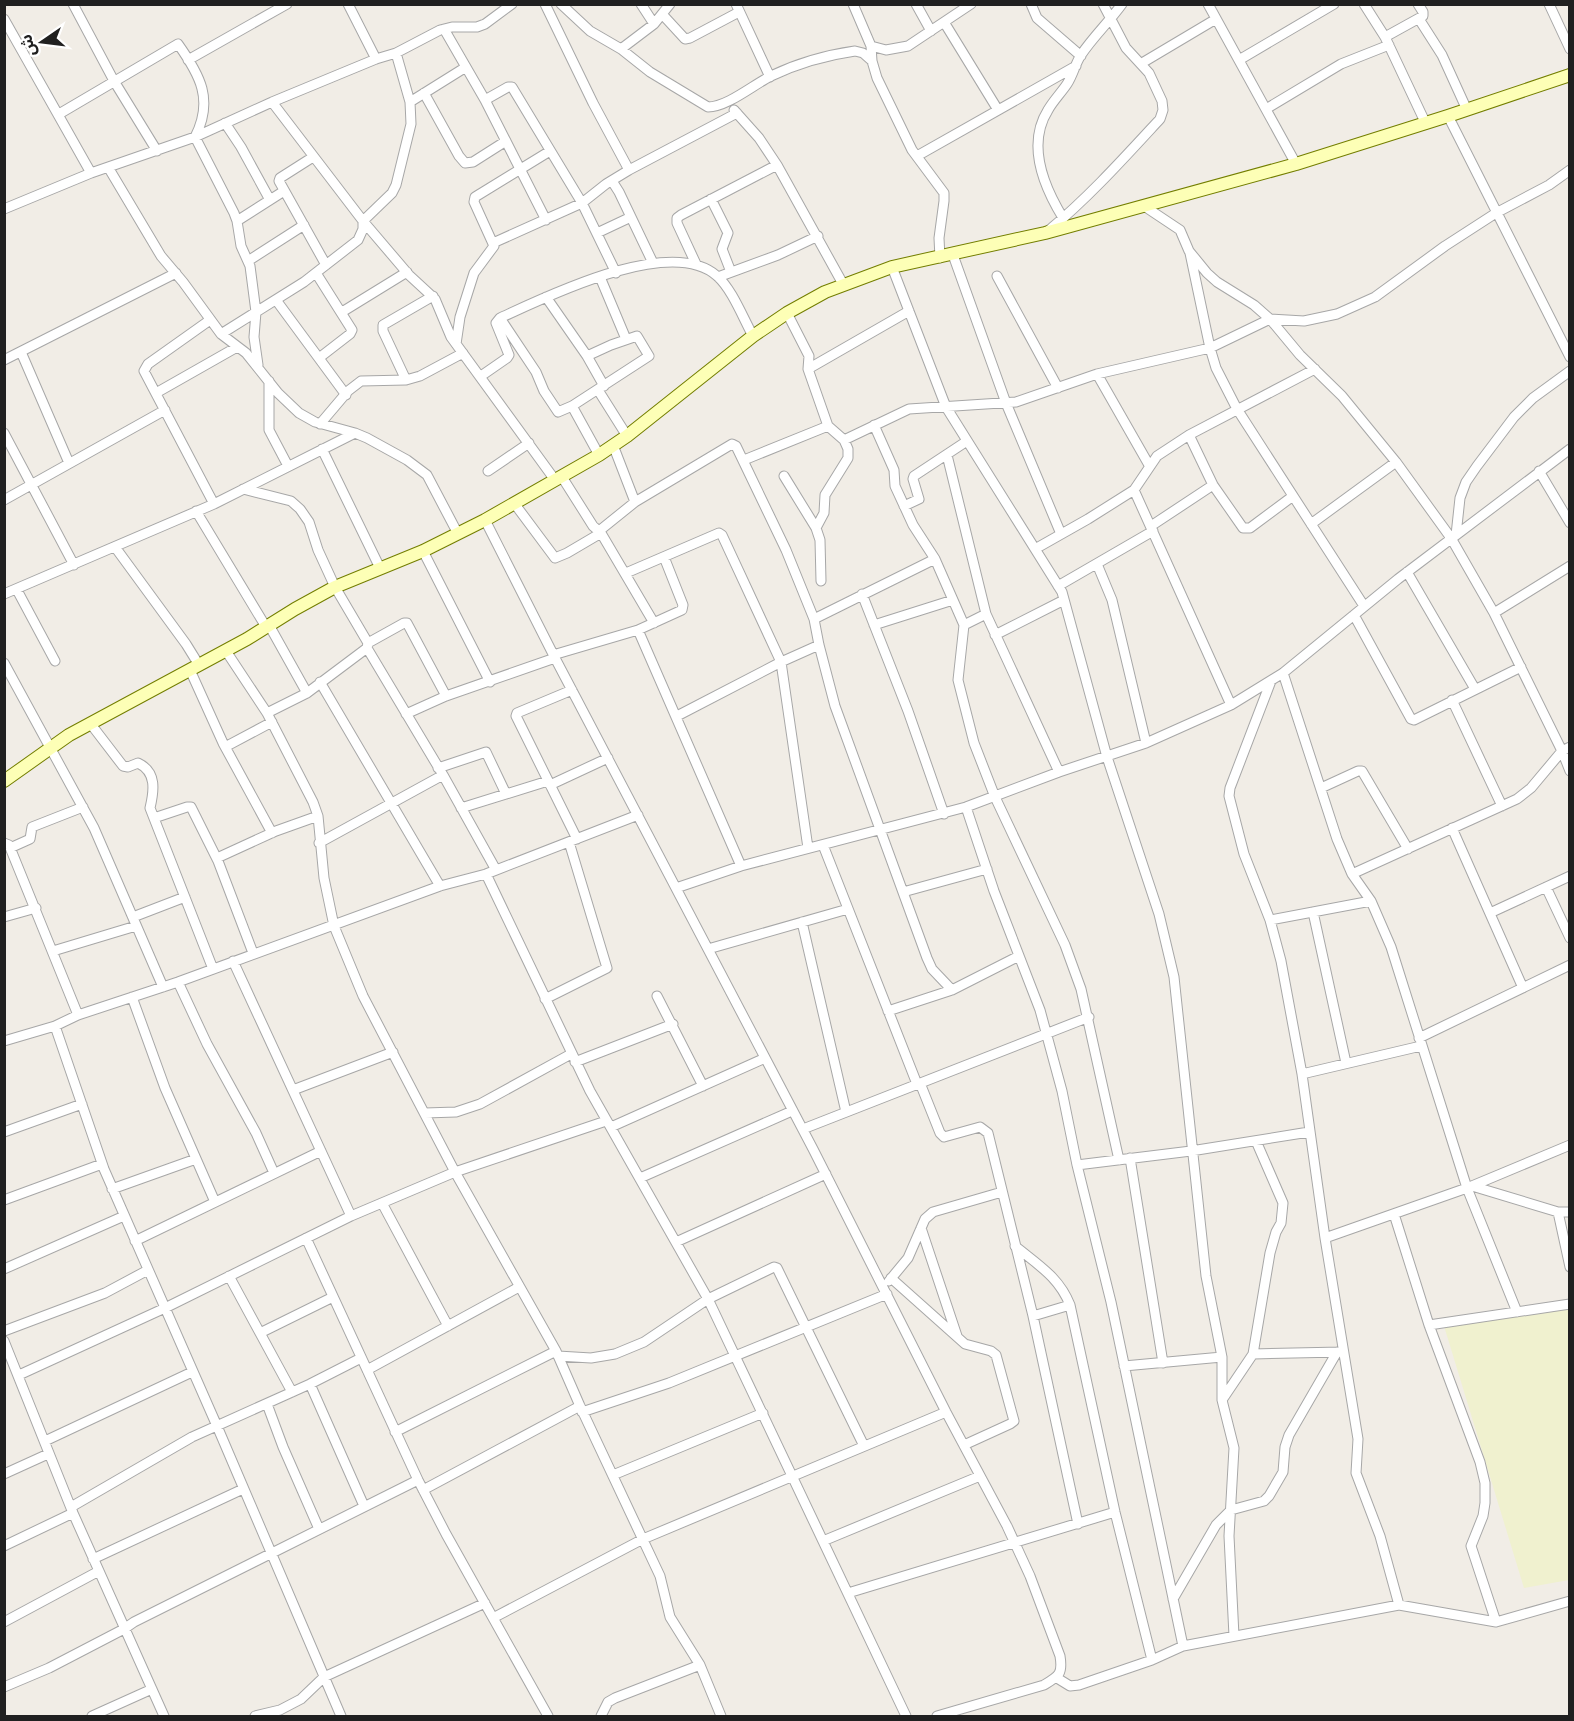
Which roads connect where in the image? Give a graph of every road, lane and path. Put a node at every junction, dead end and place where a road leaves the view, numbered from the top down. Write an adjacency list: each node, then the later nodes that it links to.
1 (73, 4): 45 (street)
2 (287, 4): 37 (street)
3 (348, 4): 36 (street)
4 (512, 4): 28 (street)
5 (545, 4): 69 (street)
6 (561, 4): 32 (street)
7 (641, 4): 27 (street)
8 (670, 4): 21 (street)
9 (853, 4): 31 (street)
10 (916, 4): 29 (street)
11 (971, 4): 26 (street)
12 (1031, 4): 35 (street)
13 (1103, 4): 25 (street)
14 (1122, 4): 25 (street)
15 (1208, 4): 23 (street)
16 (1334, 4): 38 (street)
17 (1364, 4): 30 (street)
18 (1418, 4): 24 (street)
19 (1549, 4): 33 (street)
20 (737, 8): 21 (street); 44 (street)
21 (662, 14): 27 (street)
22 (4, 19): 55 (street)
23 (1216, 19): 38 (street); 40 (street)
24 (1419, 19): 30 (street); 53 (street)
25 (1111, 20): 35 (street); 40 (street)
26 (944, 22): 29 (street); 51 (street)
27 (654, 24): 32 (street)
28 (444, 29): 34 (street); 42 (street)
29 (931, 31): 31 (street)
30 (1387, 41): 52 (street); 58 (street)
31 (871, 46): 39 (street)
32 (621, 49): 50 (street)
33 (1569, 49)
34 (396, 54): 36 (street); 49 (street)
35 (1081, 56): 41 (street)
36 (376, 59): 48 (street)
37 (188, 60): 45 (street); 59 (street)
38 (1239, 60): 52 (street)
39 (872, 61): 44 (street); 63 (street)
40 (1142, 63): 81 (street)
41 (1076, 66): 51 (street); 81 (street)
42 (465, 67): 46 (street); 47 (street)
43 (1569, 75): 53 (street)
44 (770, 77): 50 (street)
45 (114, 81): 55 (street); 61 (street)
46 (424, 93): 49 (street); 60 (street)
47 (485, 100): 60 (street); 62 (street)
48 (272, 102): 57 (street); 64 (street)
49 (410, 102): 84 (street)
50 (726, 102): 54 (street)
51 (998, 110): 63 (street)
52 (1266, 110): 65 (street)
53 (1467, 110): 56 (street)
54 (737, 113): 66 (street); 69 (street)
55 (58, 114): 71 (street)
56 (1448, 117): 58 (street); 79 (street)
57 (225, 123): 59 (street); 75 (street)
58 (1426, 124): 65 (street)
59 (195, 137): 61 (street); 83 (street)
60 (506, 141): 68 (street)
61 (157, 151): 67 (street)
62 (550, 151): 68 (street); 76 (street)
63 (916, 156): 92 (street)
64 (313, 157): 73 (street); 84 (street)
65 (1296, 164): 77 (street)
66 (777, 165): 74 (street); 88 (street)
67 (108, 167): 71 (street); 100 (street)
68 (520, 168): 82 (street); 89 (street)
69 (629, 170): 72 (street)
70 (1569, 170): 79 (street)
71 (91, 173): 78 (street)
72 (612, 181): 76 (street); 80 (street)
73 (284, 191): 75 (street); 85 (street)
74 (711, 199): 95 (street); 99 (street)
75 (270, 200): 83 (street)
76 (582, 203): 82 (street); 86 (street)
77 (1144, 206): 87 (street); 90 (street)
78 (4, 209)
79 (1496, 213): 115 (street); 126 (street)
80 (631, 217): 86 (street); 94 (street)
81 (1063, 218): 87 (street)
82 (546, 220): 89 (street)
83 (237, 221): 93 (street)
84 (363, 221): 96 (street); 98 (street)
85 (304, 225): 93 (street); 96 (street)
86 (597, 233): 102 (street)
87 (1045, 233): 91 (street)
88 (818, 236): 99 (street); 106 (street)
89 (493, 243): 120 (street)
90 (1189, 251): 115 (street); 122 (street)
91 (953, 255): 92 (street); 141 (street)
92 (940, 258): 97 (street)
93 (248, 261): 111 (street)
94 (653, 263): 95 (street); 102 (street)
95 (696, 264): 104 (street)
96 (326, 265): 101 (street)
97 (892, 267): 106 (street); 110 (street)
98 (407, 272): 107 (street); 112 (street)
99 (731, 272): 104 (street)
100 (176, 273): 116 (street); 123 (street)
101 (316, 273): 109 (street); 112 (street)
102 (616, 273): 105 (street)
103 (997, 276): 138 (street)
104 (718, 277): 118 (street)
105 (600, 278): 108 (street); 119 (street)
106 (843, 284): 113 (street)
107 (433, 296): 120 (street); 136 (street)
108 (546, 297): 114 (street); 125 (street)
109 (276, 300): 111 (street); 127 (street)
110 (909, 311): 130 (street); 143 (street)
111 (256, 312): 117 (street); 129 (street)
112 (342, 312): 127 (street)
113 (787, 313): 118 (street); 130 (street)
114 (500, 318): 134 (street); 142 (street)
115 (1270, 319): 122 (street); 131 (street)
116 (210, 320): 117 (street); 139 (street)
117 (221, 334): 121 (street)
118 (753, 336): 152 (street)
119 (626, 339): 125 (street); 137 (street)
120 (456, 344): 124 (street)
121 (237, 347): 129 (street); 139 (street)
122 (1209, 348): 133 (street); 144 (street)
123 (21, 352): 128 (street); 163 (street)
124 (463, 353): 134 (street); 136 (street)
125 (587, 356): 137 (street)
126 (1569, 357)
127 (319, 358): 140 (street)
128 (4, 360)
129 (258, 367): 135 (street)
130 (808, 369): 148 (street)
131 (1315, 369): 144 (street); 162 (street)
132 (1569, 371): 189 (street)
133 (1097, 374): 138 (street); 164 (street)
134 (481, 376): 155 (street)
135 (269, 380): 146 (street); 165 (street)
136 (406, 380): 140 (street)
137 (601, 388): 142 (street); 152 (street)
138 (1058, 388): 141 (street)
139 (156, 393): 145 (street)
140 (346, 395): 146 (street)
141 (1006, 403): 143 (street); 188 (street)
142 (572, 406): 159 (street)
143 (946, 407): 147 (street); 154 (street)
144 (1237, 409): 151 (street); 174 (street)
145 (165, 410): 163 (street); 178 (street)
146 (320, 424): 150 (street)
147 (874, 425): 153 (street); 179 (street)
148 (828, 426): 153 (street); 161 (street)
149 (4, 433): 170 (street)
150 (355, 433): 157 (street); 186 (street)
151 (1189, 435): 164 (street); 171 (street)
152 (627, 436): 156 (street)
153 (844, 440): 184 (street)
154 (968, 441): 160 (street); 191 (street)
155 (529, 443): 166 (street); 169 (street)
156 (613, 445): 159 (street); 176 (street)
157 (321, 449): 165 (street); 198 (street)
158 (1569, 449): 167 (street)
159 (599, 455): 169 (street)
160 (947, 455): 179 (street); 211 (street)
161 (744, 460): 176 (street); 213 (street)
162 (1396, 462): 183 (street); 189 (street)
163 (69, 463): 170 (street)
164 (1149, 465): 173 (street)
165 (288, 466): 172 (street)
166 (488, 471)
167 (1539, 471): 182 (street); 189 (street)
168 (784, 476): 184 (street)
169 (558, 478): 177 (street); 187 (street)
170 (32, 483): 175 (street); 196 (street)
171 (1214, 485): 174 (street); 185 (street)
172 (243, 489): 178 (street); 203 (street)
173 (1134, 490): 185 (street); 188 (street)
174 (1293, 496): 183 (street)
175 (4, 500)
176 (634, 502): 187 (street)
177 (514, 503): 181 (street); 187 (street)
178 (214, 504): 180 (street)
179 (904, 506): 194 (street)
180 (196, 512): 190 (street); 217 (street)
181 (485, 520): 186 (street); 223 (street)
182 (1569, 523)
183 (1311, 524): 209 (street)
184 (816, 528): 201 (street)
185 (1152, 528): 195 (street); 238 (street)
186 (457, 532): 192 (street)
187 (600, 532): 200 (street)
188 (1061, 534): 191 (street)
189 (1453, 536): 199 (street); 210 (street)
190 (115, 547): 196 (street); 228 (street)
191 (1035, 549): 202 (street)
192 (423, 551): 198 (street); 232 (street)
193 (664, 557): 200 (street); 214 (street); 225 (street)
194 (934, 559): 206 (street); 207 (street)
195 (1097, 564): 202 (street); 244 (street)
196 (74, 565): 204 (street)
197 (1569, 566): 210 (street)
198 (380, 568): 203 (street)
199 (1407, 572): 209 (street); 233 (street)
200 (626, 573): 214 (street)
201 (821, 581)
202 (1058, 586): 208 (street)
203 (335, 587): 217 (street); 221 (street)
204 (17, 590): 205 (street); 224 (street)
205 (4, 594)
206 (862, 594): 213 (street); 215 (street)
207 (953, 600): 215 (street); 216 (street)
208 (1064, 600): 219 (street); 248 (street)
209 (1364, 606): 212 (street)
210 (1494, 613): 227 (street)
211 (986, 614): 216 (street); 219 (street)
212 (1354, 615): 229 (street); 237 (street)
213 (814, 619): 220 (street)
214 (654, 623): 218 (street)
215 (874, 625): 263 (street)
216 (964, 625): 257 (street)
217 (267, 626): 222 (street); 235 (street)
218 (638, 630): 223 (street); 241 (street)
219 (995, 635): 252 (street)
220 (819, 645): 225 (street); 268 (street)
221 (368, 646): 231 (street); 236 (street); 240 (street)
222 (226, 651): 228 (street); 239 (street)
223 (554, 656): 232 (street); 234 (street)
224 (55, 661)
225 (781, 662): 241 (street); 274 (street)
226 (4, 663): 246 (street)
227 (1521, 667): 233 (street); 247 (street)
228 (195, 668): 243 (street); 245 (street)
229 (1283, 672): 230 (street); 255 (street)
230 (1271, 681): 238 (street); 294 (street)
231 (320, 682): 235 (street); 258 (street)
232 (490, 682): 236 (street)
233 (1475, 689): 237 (street)
234 (572, 690): 249 (street); 254 (street)
235 (307, 693): 239 (street)
236 (446, 696): 240 (street)
237 (1452, 700): 259 (street)
238 (1231, 705): 244 (street)
239 (267, 713): 242 (street)
240 (406, 714): 251 (street)
241 (677, 716): 277 (street)
242 (272, 722): 245 (street); 265 (street)
243 (90, 723): 246 (street); 266 (street)
244 (1146, 743): 248 (street)
245 (225, 747): 269 (street)
246 (50, 749): 253 (street); 260 (street)
247 (1566, 749): 250 (street); 259 (street)
248 (1107, 757): 252 (street); 340 (street)
249 (608, 758): 254 (street); 264 (street)
250 (1569, 771)
251 (440, 772): 256 (street); 258 (street); 262 (street)
252 (1059, 772): 257 (street)
253 (4, 781)
254 (549, 783): 256 (street); 270 (street)
255 (1321, 788): 275 (street); 281 (street)
256 (506, 794): 262 (street)
257 (995, 797): 261 (street); 315 (street)
258 (393, 803): 271 (street); 283 (street)
259 (1503, 806): 267 (street)
260 (83, 807): 272 (street); 295 (street)
261 (966, 807): 263 (street); 278 (street)
262 (461, 808): 279 (street)
263 (944, 814): 268 (street)
264 (638, 815): 270 (street); 285 (street)
265 (318, 816): 269 (street); 271 (street)
266 (154, 819): 276 (street); 287 (street)
267 (1452, 828): 275 (street); 292 (street)
268 (881, 830): 273 (street); 286 (street)
269 (272, 833): 276 (street)
270 (573, 840): 279 (street); 312 (street)
271 (319, 843): 297 (street)
272 (7, 845): 289 (street)
273 (823, 845): 274 (street); 290 (street)
274 (808, 848): 277 (street)
275 (1408, 849): 281 (street)
276 (217, 858): 301 (street)
277 (741, 866): 285 (street)
278 (987, 869): 286 (street); 302 (street)
279 (496, 870): 280 (street)
280 (486, 874): 283 (street); 312 (street)
281 (1352, 874): 288 (street)
282 (1569, 876): 284 (street)
283 (440, 886): 297 (street)
284 (1546, 887): 292 (street); 298 (street)
285 (676, 888): 299 (street)
286 (903, 892): 309 (street)
287 (185, 897): 295 (street); 305 (street)
288 (1371, 901): 291 (street); 320 (street)
289 (36, 908): 293 (street); 300 (street)
290 (848, 909): 296 (street); 313 (street)
291 (1313, 912): 294 (street); 324 (street)
292 (1490, 913): 308 (street)
293 (4, 917)
294 (1270, 920): 325 (street)
295 (135, 922): 300 (street); 307 (street)
296 (802, 922): 299 (street); 331 (street)
297 (334, 926): 301 (street); 321 (street)
298 (1569, 938)
299 (708, 949): 323 (street)
300 (53, 951): 314 (street)
301 (253, 953): 303 (street)
302 (1019, 956): 309 (street); 318 (street)
303 (233, 961): 305 (street); 328 (street)
304 (1569, 967): 308 (street)
305 (213, 969): 306 (street)
306 (178, 982): 307 (street); 347 (street)
307 (163, 987): 311 (street)
308 (1523, 988): 320 (street)
309 (952, 990): 313 (street)
310 (657, 996): 316 (street)
311 (132, 997): 314 (street); 342 (street)
312 (545, 999): 322 (street)
313 (888, 1011): 326 (street)
314 (78, 1016): 317 (street)
315 (1089, 1017): 318 (street); 343 (street)
316 (673, 1024): 322 (street); 327 (street)
317 (56, 1026): 319 (street); 329 (street)
318 (1046, 1033): 326 (street); 345 (street)
319 (4, 1041)
320 (1420, 1042): 324 (street); 350 (street)
321 (393, 1052): 328 (street); 332 (street)
322 (573, 1058): 332 (street); 333 (street)
323 (765, 1058): 327 (street); 330 (street)
324 (1346, 1063): 325 (street)
325 (1302, 1074): 335 (street)
326 (918, 1084): 331 (street); 352 (street)
327 (703, 1086): 333 (street)
328 (293, 1090): 339 (street)
329 (82, 1104): 336 (street); 344 (street)
330 (792, 1111): 334 (street); 349 (street)
331 (846, 1112): 334 (street)
332 (426, 1113): 346 (street)
333 (608, 1124): 346 (street); 349 (street)
334 (803, 1130): 348 (street)
335 (1309, 1131): 337 (street); 363 (street)
336 (4, 1132)
337 (1256, 1141): 340 (street); 390 (street)
338 (1569, 1144): 350 (street)
339 (321, 1151): 347 (street); 360 (street)
340 (1191, 1151): 341 (street); 392 (street)
341 (1130, 1158): 343 (street); 394 (street)
342 (196, 1159): 351 (street); 354 (street)
343 (1119, 1160): 345 (street)
344 (102, 1164): 351 (street); 353 (street)
345 (1077, 1165): 396 (street)
346 (455, 1172): 355 (street); 372 (street)
347 (274, 1173): 354 (street)
348 (826, 1174): 365 (street); 373 (street)
349 (640, 1178): 365 (street)
350 (1470, 1187): 356 (street); 358 (street); 379 (street)
351 (112, 1189): 359 (street)
352 (1002, 1192): 361 (street); 366 (street)
353 (4, 1200)
354 (214, 1202): 364 (street)
355 (382, 1203): 360 (street); 382 (street)
356 (1558, 1212): 357 (street); 367 (street)
357 (1569, 1212)
358 (1394, 1214): 363 (street); 381 (street)
359 (124, 1216): 364 (street); 368 (street)
360 (351, 1216): 362 (street)
361 (921, 1228): 371 (street); 386 (street)
362 (306, 1238): 370 (street); 374 (street)
363 (1325, 1238): 388 (street)
364 (135, 1241): 369 (street)
365 (676, 1242): 375 (street)
366 (1016, 1246): 377 (street); 380 (street)
367 (1569, 1267)
368 (4, 1269)
369 (148, 1270): 378 (street); 384 (street)
370 (230, 1276): 378 (street); 385 (street)
371 (891, 1278): 373 (street); 386 (street)
372 (519, 1287): 382 (street); 389 (street)
373 (885, 1291): 383 (street); 405 (street)
374 (333, 1297): 385 (street); 393 (street)
375 (708, 1299): 383 (street); 389 (street); 391 (street)
376 (1569, 1304): 379 (street)
377 (1070, 1305): 380 (street); 423 (street)
378 (165, 1308): 398 (street); 399 (street)
379 (1517, 1312): 381 (street)
380 (1033, 1316): 424 (street)
381 (1429, 1325): 440 (street)
382 (448, 1326): 397 (street)
383 (806, 1326): 391 (street); 411 (street)
384 (4, 1331)
385 (260, 1333): 401 (street)
386 (958, 1338): 410 (street)
387 (4, 1341): 395 (street)
388 (1340, 1352): 390 (street); 422 (street); 437 (street)
389 (557, 1353): 404 (street); 408 (street)
390 (1253, 1354): 402 (street)
391 (736, 1357): 404 (street); 406 (street)
392 (1222, 1357): 394 (street); 402 (street)
393 (361, 1358): 397 (street); 400 (street)
394 (1163, 1363): 396 (street)
395 (9, 1365): 399 (street)
396 (1124, 1366): 434 (street)
397 (367, 1370): 408 (street)
398 (192, 1372): 407 (street); 409 (street)
399 (19, 1375): 409 (street)
400 (310, 1384): 401 (street); 420 (street)
401 (292, 1392): 403 (street)
402 (1222, 1400): 422 (street)
403 (267, 1404): 407 (street); 425 (street)
404 (581, 1409): 414 (street); 419 (street)
405 (946, 1412): 410 (street); 411 (street)
406 (762, 1413): 414 (street); 415 (street)
407 (217, 1426): 418 (street); 421 (street)
408 (395, 1432): 417 (street)
409 (45, 1441): 412 (street)
410 (964, 1445): 416 (street)
411 (864, 1446): 415 (street)
412 (48, 1454): 413 (street); 421 (street)
413 (4, 1474)
414 (613, 1475): 426 (street)
415 (792, 1476): 426 (street); 427 (street)
416 (981, 1476): 427 (street); 428 (street)
417 (418, 1480): 419 (street); 420 (street)
418 (243, 1489): 430 (street); 431 (street)
419 (423, 1490): 436 (street)
420 (364, 1506): 425 (street)
421 (72, 1510): 429 (street); 431 (street)
422 (1231, 1510): 434 (street); 442 (street)
423 (1115, 1512): 424 (street); 444 (street)
424 (1078, 1524): 428 (street)
425 (319, 1529): 430 (street)
426 (644, 1539): 438 (street); 445 (street)
427 (823, 1541): 433 (street)
428 (1015, 1544): 433 (street); 447 (street)
429 (4, 1546)
430 (270, 1553): 441 (street); 446 (street)
431 (93, 1559): 432 (street)
432 (99, 1571): 439 (street); 441 (street)
433 (848, 1593): 457 (street)
434 (1173, 1599): 443 (street)
435 (1569, 1601): 440 (street)
436 (484, 1603): 438 (street); 446 (street)
437 (1399, 1605): 440 (street); 442 (street)
438 (493, 1618): 454 (street)
439 (4, 1622)
440 (1496, 1622)
441 (124, 1629): 448 (street); 449 (street)
442 (1234, 1636): 443 (street)
443 (1183, 1646): 444 (street)
444 (1152, 1660): 447 (street)
445 (700, 1665): 455 (street); 456 (street)
446 (324, 1677): 452 (street); 453 (street)
447 (1057, 1678): 458 (street)
448 (4, 1687)
449 (152, 1689): 450 (street); 451 (street)
450 (92, 1716)
451 (164, 1716)
452 (255, 1716)
453 (341, 1716)
454 (548, 1716)
455 (601, 1716)
456 (721, 1716)
457 (906, 1716)
458 (937, 1716)

